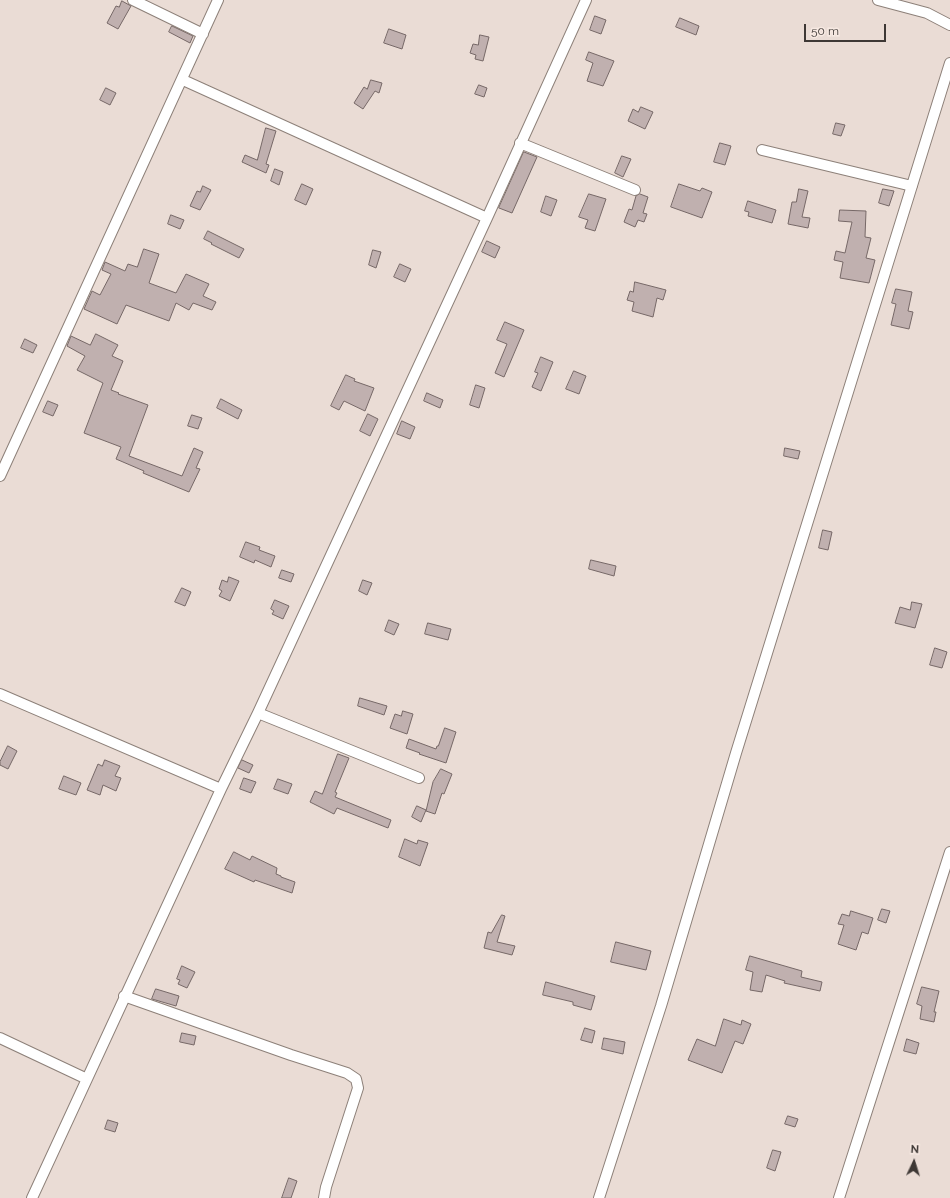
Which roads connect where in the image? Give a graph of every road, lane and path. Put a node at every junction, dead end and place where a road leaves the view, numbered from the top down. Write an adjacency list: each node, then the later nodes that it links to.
1 (133, 0): 6 (street)
2 (218, 0): 6 (street)
3 (586, 0): 9 (street)
4 (878, 0): 5 (street)
5 (950, 25)
6 (202, 34): 8 (street)
7 (950, 63): 11 (street)
8 (183, 80): 13 (street); 14 (street)
9 (520, 143): 12 (street); 13 (street)
10 (762, 150): 11 (street)
11 (912, 186): 25 (street)
12 (635, 190)
13 (487, 218): 16 (street)
14 (0, 476)
15 (0, 694): 18 (street)
16 (258, 713): 17 (street); 18 (street)
17 (419, 778)
18 (221, 789): 20 (street)
19 (950, 852): 26 (street)
20 (124, 996): 22 (street); 24 (street)
21 (0, 1038): 22 (street)
22 (87, 1079): 23 (street)
23 (32, 1198)
24 (324, 1198)
25 (599, 1198)
26 (839, 1198)

